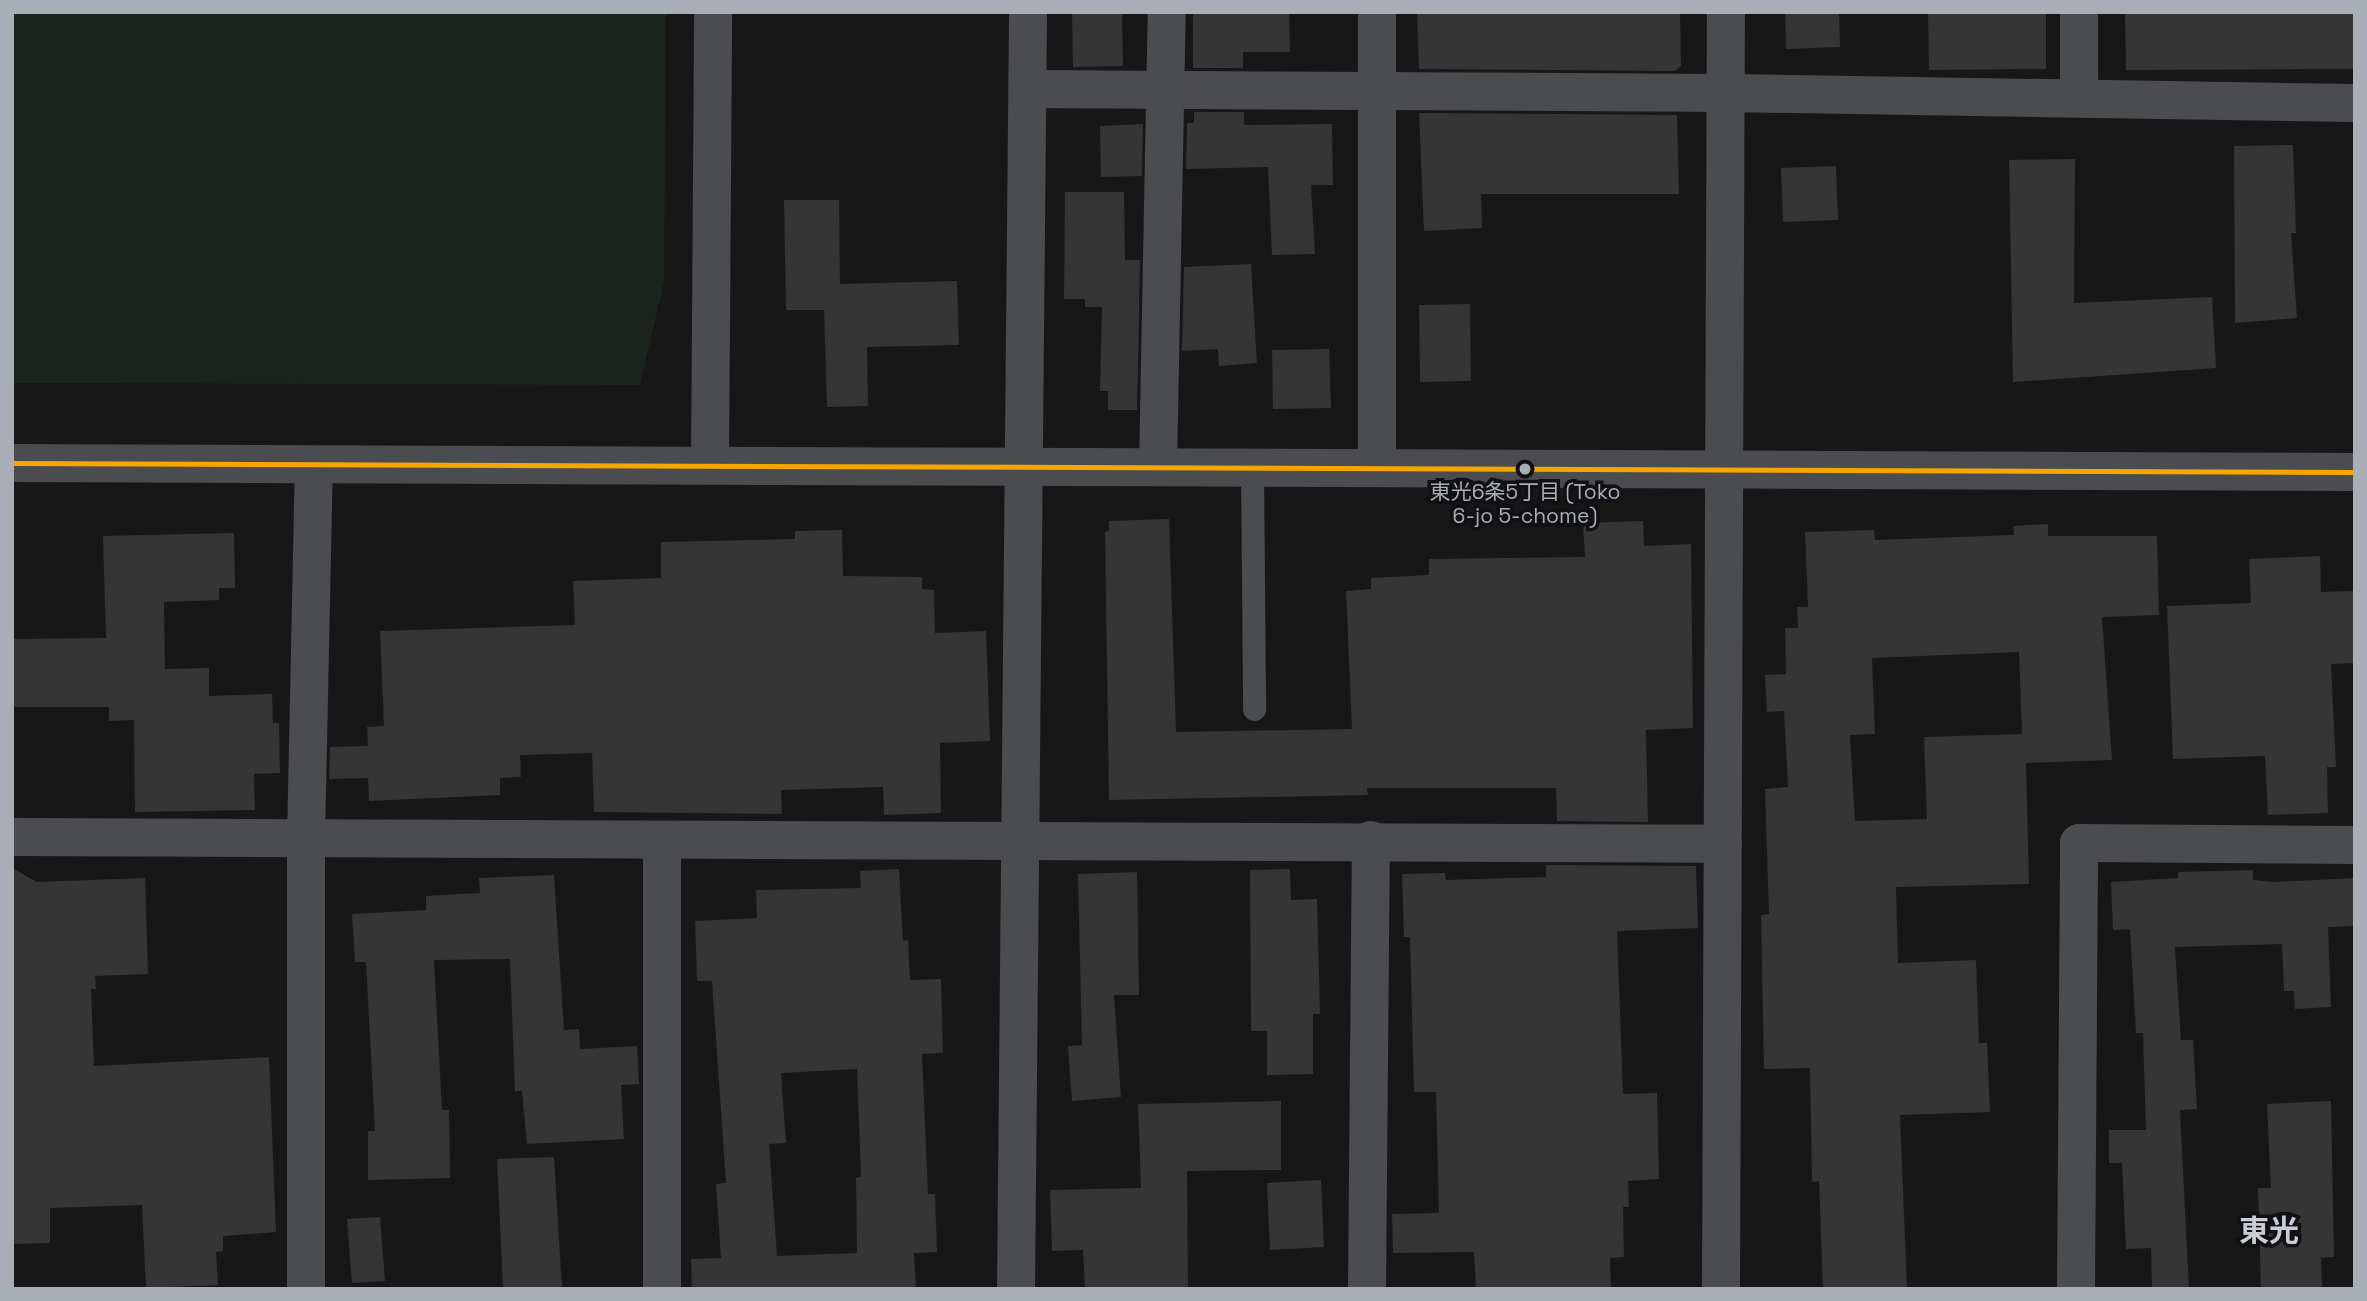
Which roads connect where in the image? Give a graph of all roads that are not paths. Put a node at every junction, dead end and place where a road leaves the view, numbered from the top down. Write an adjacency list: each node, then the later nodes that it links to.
1 (713, 12): 15 (street)
2 (1028, 12): 7 (street)
3 (1167, 12): 8 (street)
4 (1377, 12): 9 (street)
5 (1726, 12): 10 (street)
6 (2080, 12): 11 (street)
7 (1028, 89): 8 (street); 16 (street)
8 (1166, 92): 9 (street); 17 (street)
9 (1376, 93): 10 (street); 19 (street)
10 (1725, 93): 11 (street); 20 (street)
11 (2079, 97): 12 (street)
12 (2355, 103)
13 (12, 463): 14 (street)
14 (314, 465): 15 (street); 24 (street)
15 (710, 465): 16 (street)
16 (1023, 465): 17 (street); 27 (street)
17 (1158, 467): 18 (street)
18 (1252, 467): 19 (street); 22 (lane)
19 (1377, 468): 20 (street)
20 (1725, 471): 21 (street); 28 (street)
21 (2355, 472)
22 (1254, 709)
23 (12, 837): 24 (street)
24 (306, 840): 25 (street); 30 (street)
25 (662, 840): 27 (street); 31 (street)
26 (1371, 840): 27 (street); 28 (street); 33 (street)
27 (1022, 841): 32 (street)
28 (1723, 844): 34 (street)
29 (2355, 845): 35 (street)
30 (306, 1289)
31 (662, 1289)
32 (1016, 1289)
33 (1367, 1289)
34 (1721, 1289)
35 (2076, 1289)

